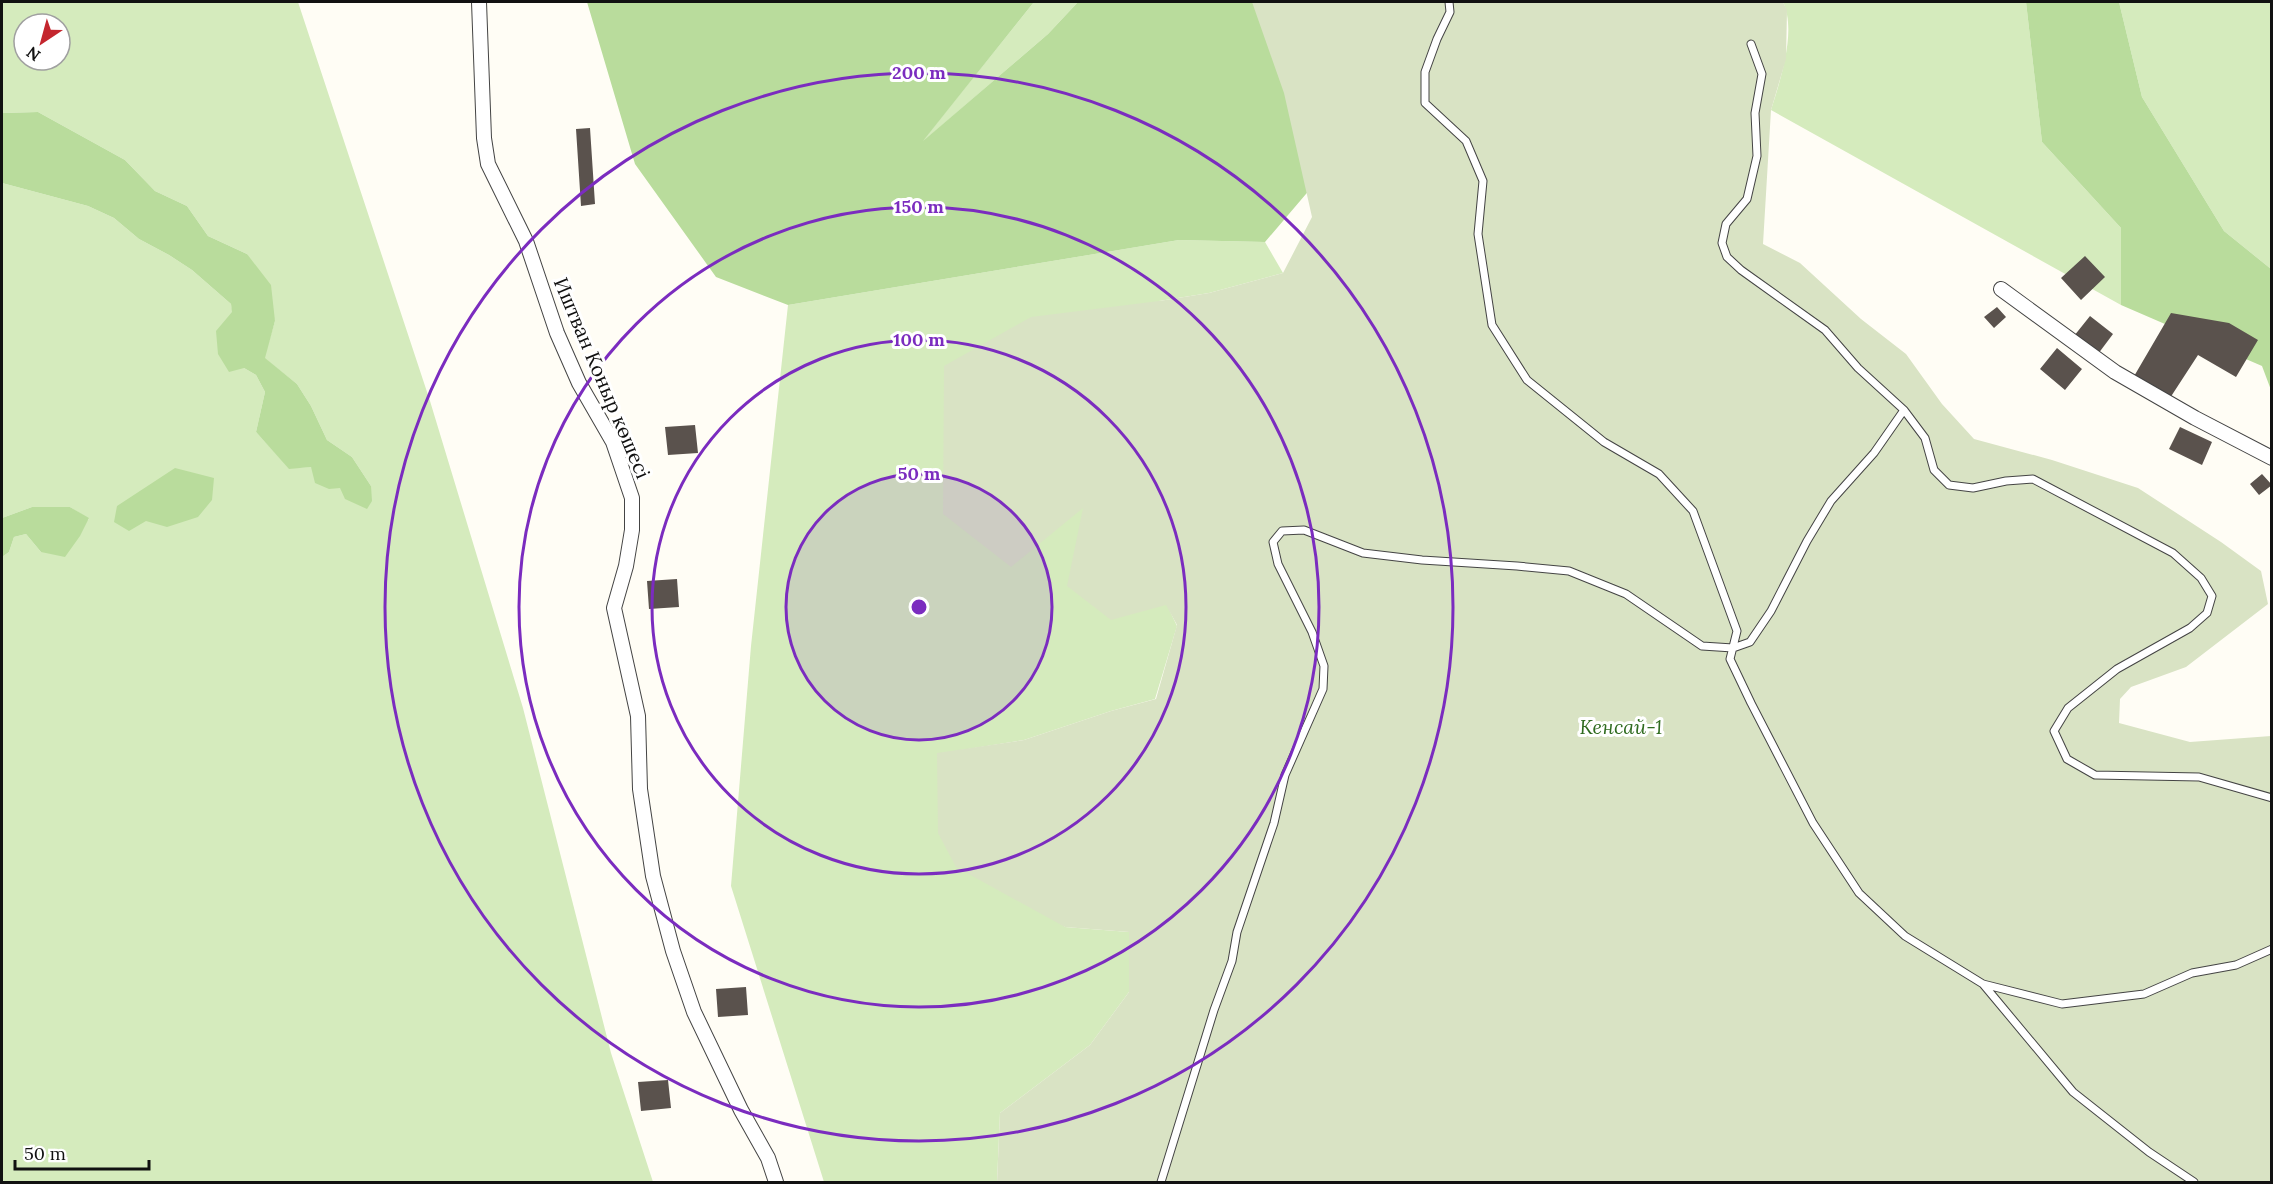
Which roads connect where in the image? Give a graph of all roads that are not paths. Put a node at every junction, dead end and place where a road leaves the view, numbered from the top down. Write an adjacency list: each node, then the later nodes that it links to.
1 (479, 2): 11 (street, Иштван Коныр көшесі)
2 (1449, 2): 7 (lane)
3 (1751, 44): 5 (lane)
4 (2001, 288): 6 (street)
5 (1904, 410): 7 (lane); 8 (lane)
6 (2271, 458)
7 (1733, 648): 10 (lane); 12 (lane)
8 (2271, 798)
9 (2271, 948): 10 (lane)
10 (1983, 984): 13 (lane)
11 (776, 1182)
12 (1161, 1182)
13 (2194, 1182)

